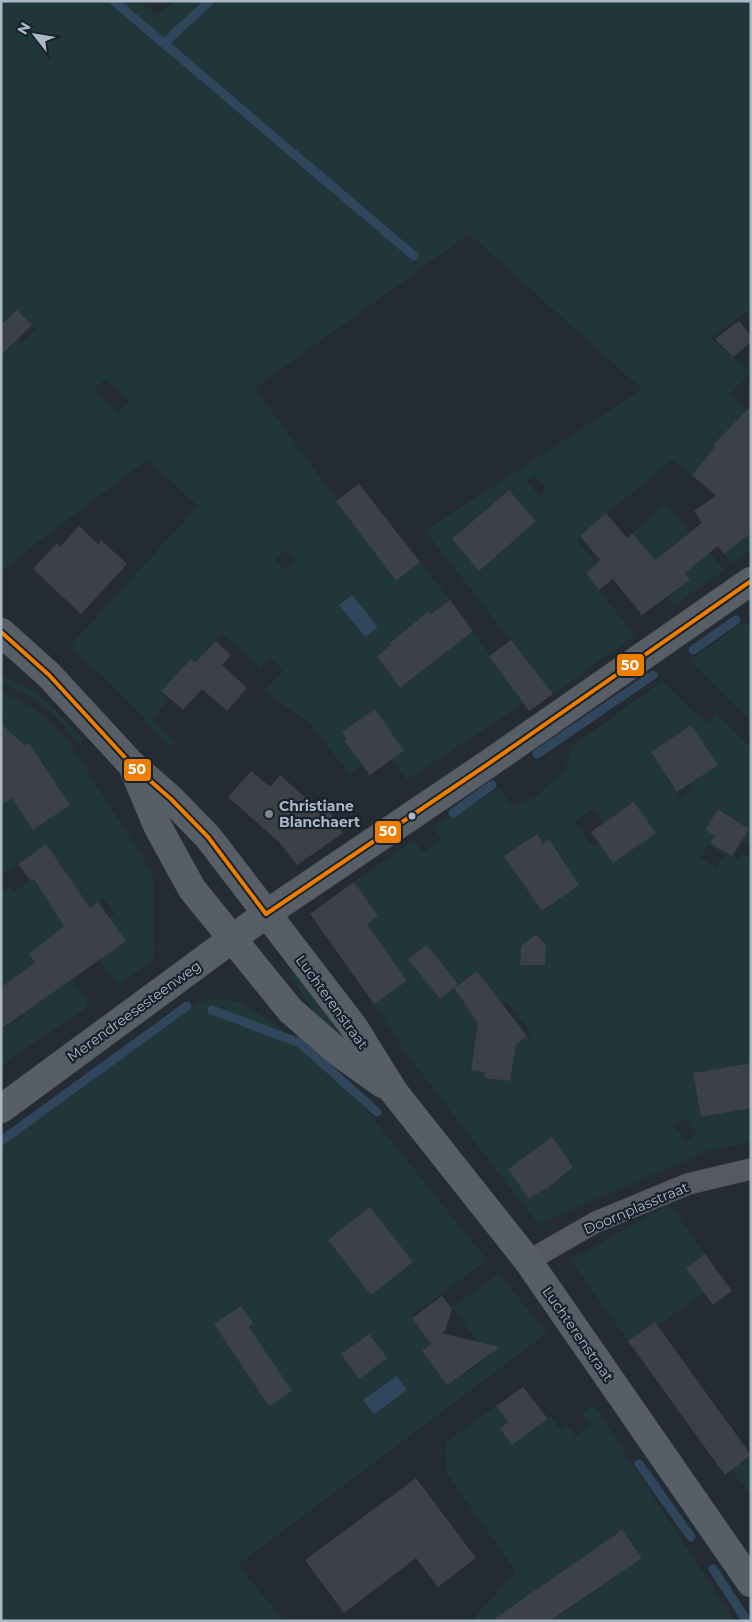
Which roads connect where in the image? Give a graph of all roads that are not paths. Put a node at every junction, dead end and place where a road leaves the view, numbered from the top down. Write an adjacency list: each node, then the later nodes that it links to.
1 (751, 581): 4 (street, Merendreesesteenweg)
2 (1, 632): 3 (street)
3 (131, 764): 4 (street, Luchterenstraat); 5 (street, Luchterenstraat)
4 (266, 914): 5 (street, Merendreesesteenweg); 6 (street, Luchterenstraat)
5 (232, 939): 6 (street, Luchterenstraat); 7 (street, Merendreesesteenweg)
6 (394, 1092): 9 (street, Luchterenstraat)
7 (1, 1108)
8 (751, 1169): 9 (street, Doornplasstraat)
9 (528, 1261): 10 (street, Luchterenstraat)
10 (751, 1583)

